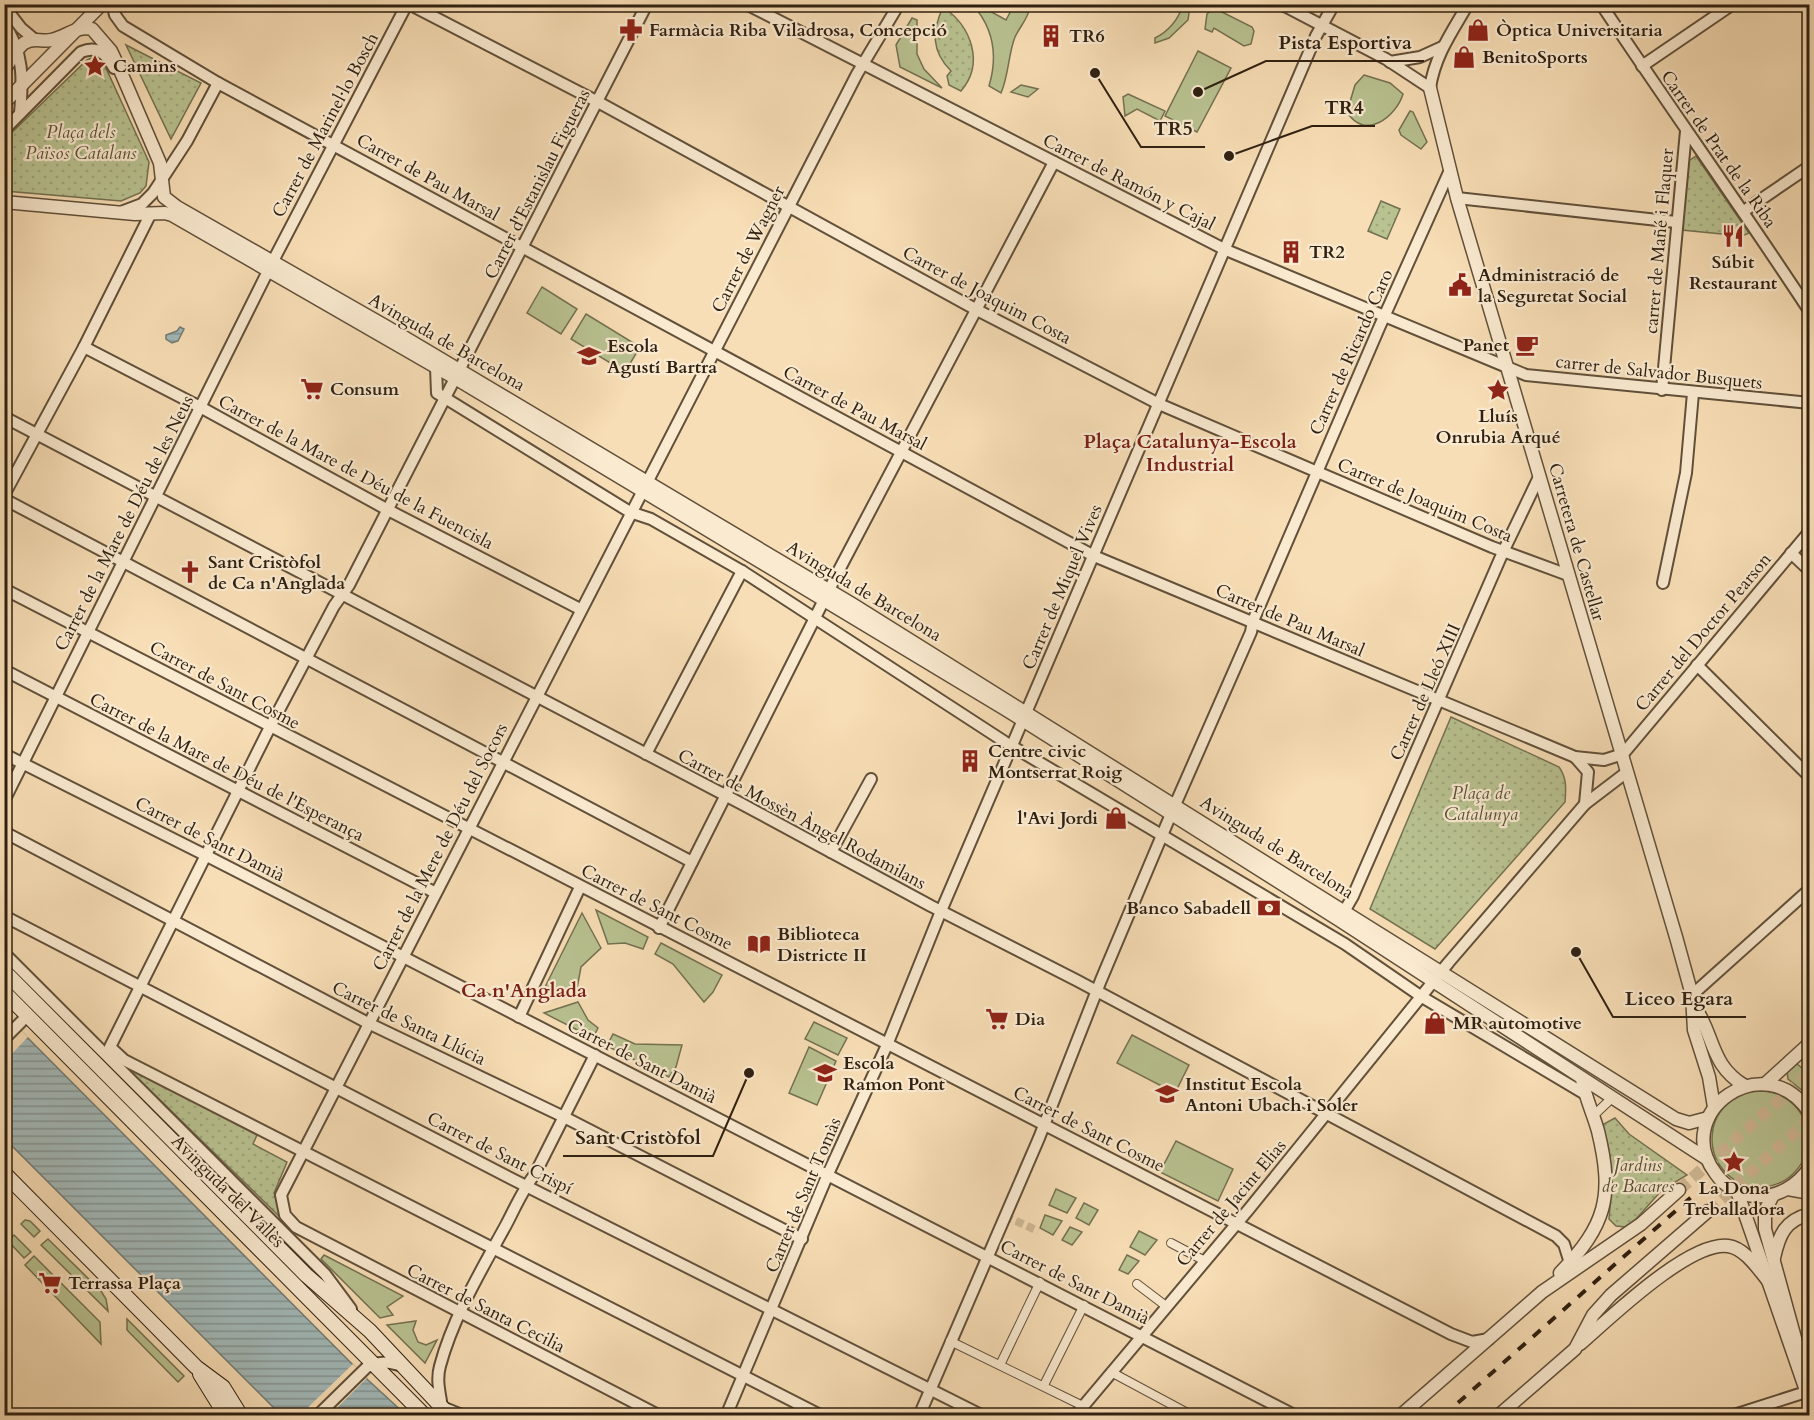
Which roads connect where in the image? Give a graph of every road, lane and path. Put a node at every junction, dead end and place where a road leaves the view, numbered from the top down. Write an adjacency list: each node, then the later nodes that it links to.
1 (102, 4): 15 (street)
2 (112, 4): 25 (street, Carrer de Pau Marsal)
3 (408, 4): 29 (street, Carrer de Joaquim Costa); 34 (street, Carrer de Marinel·lo Bosch)
4 (646, 4): 29 (street, Carrer d'Estanislau Figueras)
5 (746, 4): 21 (street, Carrer de Ramón y Cajal)
6 (899, 4): 21 (street, Carrer de Wagner)
7 (1281, 4): 14 (street)
8 (1334, 4): 14 (street, Carrer de Miquel Vives)
9 (1468, 4): 17 (street)
10 (1601, 4): 22 (street, Carrer de Prat de la Riba)
11 (1733, 4): 22 (street)
12 (4, 6): 16 (street)
13 (4, 24): 18 (street)
14 (1322, 26): 20 (street); 47 (street, Carrer de Miquel Vives)
15 (79, 28): 16 (street); 23 (street); 27 (street, Avinguda de Barcelona)
16 (34, 39): 18 (street)
17 (1442, 47): 20 (street); 28 (street)
18 (18, 48): 19 (street); 24 (street)
19 (21, 62): 23 (street); 26 (street)
20 (1390, 62): 28 (street)
21 (862, 64): 35 (street, Carrer de Ramón y Cajal); 41 (street, Carrer de Wagner)
22 (1642, 66): 33 (street, Carrer de Prat de la Riba)
23 (40, 68): 26 (street)
24 (4, 70)
25 (218, 83): 34 (street, Carrer de Pau Marsal); 38 (street)
26 (23, 85): 30 (street); 31 (street)
27 (126, 86): 31 (street); 38 (street, Avinguda de Barcelona)
28 (1430, 87): 37 (street, Carretera de Castellar)
29 (598, 102): 41 (street, Carrer de Joaquim Costa); 46 (street, Carrer d'Estanislau Figueras)
30 (4, 103)
31 (20, 113): 32 (street)
32 (4, 130)
33 (1686, 131): 42 (street, Carrer de Prat de la Riba); 45 (street, carrer de Mañé i Flaquer)
34 (333, 144): 46 (street, Carrer de Pau Marsal); 48 (street, Carrer de Marinel·lo Bosch)
35 (1054, 162): 47 (street, Carrer de Ramón y Cajal); 49 (street)
36 (1809, 166): 42 (street)
37 (1450, 170): 39 (street, Carretera de Castellar); 51 (street, Carrer de Ricardo Caro)
38 (163, 175): 43 (street); 48 (street, Avinguda de Barcelona)
39 (1457, 198): 45 (street); 55 (street, Carretera de Castellar)
40 (4, 202): 43 (street, Avinguda de Barcelona)
41 (789, 207): 49 (street, Carrer de Joaquim Costa); 53 (street, Carrer de Wagner)
42 (1744, 211): 50 (street, Carrer de Prat de la Riba)
43 (121, 212): 44 (street, Avinguda de Barcelona)
44 (150, 213): 48 (street, Avinguda de Barcelona); 52 (street)
45 (1676, 222): 57 (street, carrer de Mañé i Flaquer)
46 (524, 248): 53 (street, Carrer de Pau Marsal); 56 (street, Carrer d'Estanislau Figueras)
47 (1226, 250): 51 (street, Carrer de Ramón y Cajal); 61 (street, Carrer de Miquel Vives)
48 (270, 266): 54 (street, Avinguda de Barcelona); 56 (street, Avinguda de Barcelona); 62 (street, Carrer de la Mare de Déu de les Neus)
49 (977, 310): 61 (street, Carrer de Joaquim Costa); 65 (street)
50 (1809, 312)
51 (1384, 317): 55 (street, Carrer de Ramón y Cajal); 66 (street, Carrer de Ricardo Caro)
52 (84, 347): 62 (street, Carrer de la Mare de Déu de la Fuencisla); 64 (street)
53 (714, 352): 65 (street, Carrer de Pau Marsal); 68 (street, Carrer de Wagner)
54 (436, 367): 56 (street, Avinguda de Barcelona); 59 (street, Avinguda de Barcelona)
55 (1507, 368): 57 (street, carrer de Salvador Busquets); 67 (street, Carretera de Castellar)
56 (457, 374): 59 (street, Carrer d'Estanislau Figueras); 68 (street, Avinguda de Barcelona)
57 (1662, 390): 58 (street, carrer de Salvador Busquets)
58 (1693, 393): 60 (street, carrer de Salvador Busquets); 81 (street)
59 (446, 398): 71 (street, Carrer d'Estanislau Figueras); 72 (street)
60 (1809, 403)
61 (1159, 404): 66 (street, Carrer de Joaquim Costa); 76 (street, Carrer de Miquel Vives)
62 (201, 408): 70 (street, Carrer de la Mare de Déu de les Neus); 71 (street, Carrer de la Mare de Déu de la Fuencisla)
63 (4, 417): 64 (street, Carrer de Mossèn Àngel Rodamilans)
64 (36, 434): 69 (street); 70 (street, Carrer de Mossèn Àngel Rodamilans)
65 (902, 450): 76 (street, Carrer de Pau Marsal); 84 (street)
66 (1316, 472): 74 (street, Carrer de Joaquim Costa); 87 (street, Carrer de Ricardo Caro)
67 (1539, 477): 74 (street, Carrer de Lleó XIII); 80 (street, Carretera de Castellar)
68 (645, 485): 72 (street, Carrer de Wagner); 84 (street, Avinguda de Barcelona)
69 (4, 497): 77 (street)
70 (155, 497): 77 (street, Carrer de la Mare de Déu de les Neus); 83 (street, Carrer de Mossèn Àngel Rodamilans)
71 (388, 510): 83 (street, Carrer d'Estanislau Figueras); 85 (street, Carrer de la Mare de Déu de la Fuencisla)
72 (630, 512): 78 (street); 85 (street, Carrer de la Mere de Déu del Socors)
73 (1809, 531): 75 (street, Carrer del Doctor Pearson)
74 (1503, 552): 80 (street, Carrer de Joaquim Costa); 94 (street, Carrer de Lleó XIII)
75 (1791, 553): 79 (street); 90 (street, Carrer del Doctor Pearson)
76 (1094, 556): 87 (street, Carrer de Pau Marsal); 95 (street, Carrer de Miquel Vives)
77 (122, 563): 88 (street, Carrer de la Mare de Déu de les Neus); 89 (street)
78 (742, 571): 86 (street); 99 (street)
79 (1809, 571)
80 (1568, 575): 100 (street, Carretera de Castellar)
81 (1663, 583)
82 (4, 589): 88 (street, Carrer de Sant Cosme)
83 (341, 594): 89 (street, Carrer d'Estanislau Figueras); 93 (street, Carrer de Mossèn Àngel Rodamilans)
84 (827, 595): 86 (street); 95 (street, Avinguda de Barcelona)
85 (580, 609): 93 (street, Carrer de la Mere de Déu del Socors)
86 (816, 620): 97 (street); 108 (street)
87 (1253, 621): 94 (street, Carrer de Pau Marsal); 111 (street, Carrer de Ricardo Caro)
88 (87, 631): 92 (street, Carrer de la Mare de Déu de les Neus); 96 (street, Carrer de Sant Cosme)
89 (306, 658): 96 (street, Carrer d'Estanislau Figueras); 102 (street)
90 (1697, 665): 100 (street, Carrer del Doctor Pearson); 105 (street)
91 (4, 670): 92 (street, Carrer de la Mare de Déu de l'Esperança)
92 (56, 697): 103 (street, Carrer de la Mare de Déu de les Neus); 107 (street, Carrer de la Mare de Déu de l'Esperança)
93 (535, 697): 99 (street, Carrer de Mossèn Àngel Rodamilans); 102 (street, Carrer de la Mere de Déu del Socors)
94 (1440, 702): 101 (street, Carrer de Pau Marsal); 123 (street, Carrer de Lleó XIII)
95 (1026, 717): 97 (street, Carrer de Sant Tomàs); 111 (street, Avinguda de Barcelona)
96 (270, 727): 107 (street, Carrer d'Estanislau Figueras); 112 (street, Carrer de Sant Cosme)
97 (1013, 747): 114 (street); 121 (street, Carrer de Sant Tomàs)
98 (4, 754): 103 (street, Carrer de Sant Damià)
99 (646, 754): 108 (street, Carrer de Mossèn Àngel Rodamilans)
100 (1623, 754): 101 (street, Carrer de Pau Marsal); 104 (street, Carretera de Castellar)
101 (1575, 757): 110 (street)
102 (501, 763): 112 (street, Carrer de la Mere de Déu del Socors); 117 (street)
103 (23, 764): 109 (street, Carrer de la Mare de Déu de les Neus); 116 (street, Carrer de Sant Damià)
104 (1627, 772): 110 (street); 135 (street, Carretera de Castellar)
105 (1809, 777)
106 (871, 778): 115 (street)
107 (238, 791): 116 (street, Carrer d'Estanislau Figueras); 120 (street, Carrer de la Mare de Déu de l'Esperança)
108 (725, 796): 115 (street, Carrer de Mossèn Àngel Rodamilans); 117 (street)
109 (4, 801)
110 (1585, 804): 129 (street)
111 (1173, 809): 114 (street, Carrer de Ricardo Caro); 123 (street, Avinguda de Barcelona)
112 (467, 829): 118 (street, Carrer de Sant Cosme); 120 (street, Carrer de la Mere de Déu del Socors)
113 (4, 832): 124 (street, Carrer de Santa Llúcia)
114 (1163, 834): 133 (street, Carrer de Ricardo Caro); 134 (street)
115 (831, 852): 121 (street, Carrer de Mossèn Àngel Rodamilans)
116 (205, 855): 124 (street, Carrer d'Estanislau Figueras); 127 (street, Carrer de Sant Damià)
117 (692, 862): 125 (street)
118 (580, 887): 125 (street, Carrer de Sant Cosme); 137 (street)
119 (1809, 889): 135 (street)
120 (434, 892): 127 (street, Carrer de la Mere de Déu del Socors)
121 (941, 911): 133 (street, Carrer de Mossèn Àngel Rodamilans); 142 (street, Carrer de Sant Tomàs)
122 (4, 916): 130 (street, Carrer de Sant Crispí)
123 (1342, 916): 129 (street, Avinguda de Barcelona)
124 (171, 920): 130 (street, Carrer d'Estanislau Figueras); 139 (street, Carrer de Santa Llúcia)
125 (659, 928): 142 (street, Carrer de Sant Cosme)
126 (4, 953): 131 (street, Avinguda del Vallès)
127 (401, 957): 137 (street, Carrer de Sant Damià); 139 (street, Carrer de la Mere de Déu del Socors)
128 (4, 971): 136 (main road, Avinguda del Vallès)
129 (1437, 977): 134 (street, Carrer de Jacint Elias); 144 (street, Avinguda de Barcelona); 153 (street, Avinguda de Barcelona)
130 (141, 985): 149 (street, Carrer de Sant Crispí); 158 (street, Carrer d'Estanislau Figueras)
131 (38, 987): 136 (main road); 188 (street, Avinguda del Vallès)
132 (4, 992): 138 (main road, Avinguda del Vallès)
133 (1096, 993): 152 (street, Carrer de Mossèn Àngel Rodamilans); 157 (street, Carrer de Ricardo Caro)
134 (1422, 997): 145 (street); 152 (street, Carrer de Jacint Elias)
135 (1693, 1000): 148 (street, Carretera de Castellar); 153 (street, Carretera de Castellar)
136 (34, 1001): 138 (main road); 188 (main road, Avinguda del Vallès)
137 (519, 1017): 143 (street, Carrer de Sant Damià)
138 (25, 1018): 140 (street); 193 (main road, Avinguda del Vallès)
139 (368, 1023): 149 (street, Carrer de la Mere de Déu del Socors); 156 (street, Carrer de Santa Llúcia)
140 (4, 1039)
141 (1809, 1043): 147 (street)
142 (887, 1045): 157 (street, Carrer de Sant Cosme); 162 (street, Carrer de Sant Tomàs)
143 (595, 1056): 156 (street); 162 (street, Carrer de Sant Damià)
144 (1568, 1070): 145 (street); 146 (street, Avinguda de Barcelona)
145 (1552, 1072): 150 (street)
146 (1582, 1079): 150 (street); 151 (street, Avinguda de Barcelona)
147 (1765, 1084): 148 (street); 154 (street)
148 (1745, 1086): 153 (street)
149 (335, 1088): 158 (street, Carrer de la Mere de Déu del Socors); 163 (street, Carrer de Sant Crispí)
150 (1584, 1094): 155 (street)
151 (1612, 1098): 155 (street); 159 (street, Avinguda de Barcelona)
152 (1326, 1113): 171 (street, Carrer de Jacint Elias); 179 (street, Carrer de Mossèn Àngel Rodamilans)
153 (1711, 1113): 159 (street, Carretera de Castellar)
154 (1809, 1113)
155 (1593, 1116): 179 (street)
156 (564, 1118): 163 (street); 173 (street, Carrer de Santa Llúcia)
157 (1044, 1125): 171 (street, Carrer de Sant Cosme); 176 (street, Carrer de Ricardo Caro)
158 (303, 1151): 172 (street, Carrer de la Mere de Déu del Socors); 175 (street)
159 (1707, 1159): 166 (street, Avinguda de Barcelona)
160 (1809, 1167): 164 (street)
161 (4, 1173): 196 (main road)
162 (828, 1174): 173 (street, Carrer de Sant Tomàs); 176 (street, Carrer de Sant Damià)
163 (526, 1185): 175 (street); 186 (street, Carrer de Sant Crispí)
164 (1788, 1189): 167 (street); 168 (street)
165 (1678, 1190): 183 (street)
166 (1737, 1191): 168 (street); 181 (street)
167 (1809, 1193)
168 (1773, 1195): 177 (street)
169 (1708, 1211): 192 (street)
170 (1809, 1214): 177 (street)
171 (1237, 1224): 178 (street, Carrer de Jacint Elias); 190 (street, Carrer de Sant Cosme)
172 (296, 1227): 187 (street, Carrer de Santa Cecilia)
173 (802, 1239): 186 (street, Carrer de Sant Tomàs)
174 (1171, 1243): 178 (street)
175 (494, 1247): 187 (street); 198 (street)
176 (988, 1256): 180 (street, Carrer de Sant Damià); 191 (street, Carrer de Ricardo Caro)
177 (1774, 1259): 201 (street)
178 (1205, 1261): 185 (street, Carrer de Jacint Elias)
179 (1570, 1263): 183 (street)
180 (1040, 1282): 184 (street, Carrer de Sant Damià); 195 (street)
181 (1769, 1282): 192 (street); 201 (street)
182 (1137, 1284): 185 (street)
183 (1542, 1292): 190 (street)
184 (1084, 1305): 189 (street, Carrer de Sant Damià); 199 (street)
185 (1166, 1306): 189 (street, Carrer de Jacint Elias)
186 (772, 1309): 198 (street, Carrer de Sant Tomàs); 200 (street, Carrer de Sant Crispí)
187 (460, 1314): 202 (street); 209 (street, Carrer de Santa Cecilia)
188 (362, 1324): 194 (main road, Avinguda del Vallès)
189 (1143, 1335): 197 (street, Carrer de Jacint Elias); 215 (street, Carrer de Sant Damià)
190 (1489, 1339): 216 (street)
191 (950, 1341): 195 (street); 200 (street, Carrer de Ricardo Caro)
192 (1575, 1349): 217 (street)
193 (374, 1363): 194 (street); 206 (street); 207 (main road, Avinguda del Vallès)
194 (399, 1365): 202 (main road, Avinguda del Vallès)
195 (1000, 1365): 199 (street)
196 (196, 1366): 204 (main road); 205 (main road)
197 (1111, 1372): 203 (street, Carrer de Jacint Elias); 214 (street)
198 (743, 1375): 210 (street, Carrer de Sant Tomàs); 211 (street)
199 (1044, 1385): 203 (street)
200 (929, 1390): 212 (street, Carrer de Ricardo Caro); 213 (street, Carrer de Sant Crispí)
201 (1808, 1395): 218 (street)
202 (446, 1411): 208 (street)
203 (1078, 1413)
204 (226, 1416)
205 (241, 1416)
206 (317, 1416)
207 (425, 1416)
208 (464, 1416)
209 (660, 1416)
210 (726, 1416)
211 (822, 1416)
212 (919, 1416)
213 (983, 1416)
214 (1193, 1416)
215 (1296, 1416)
216 (1400, 1416)
217 (1498, 1416)
218 (1731, 1416)

